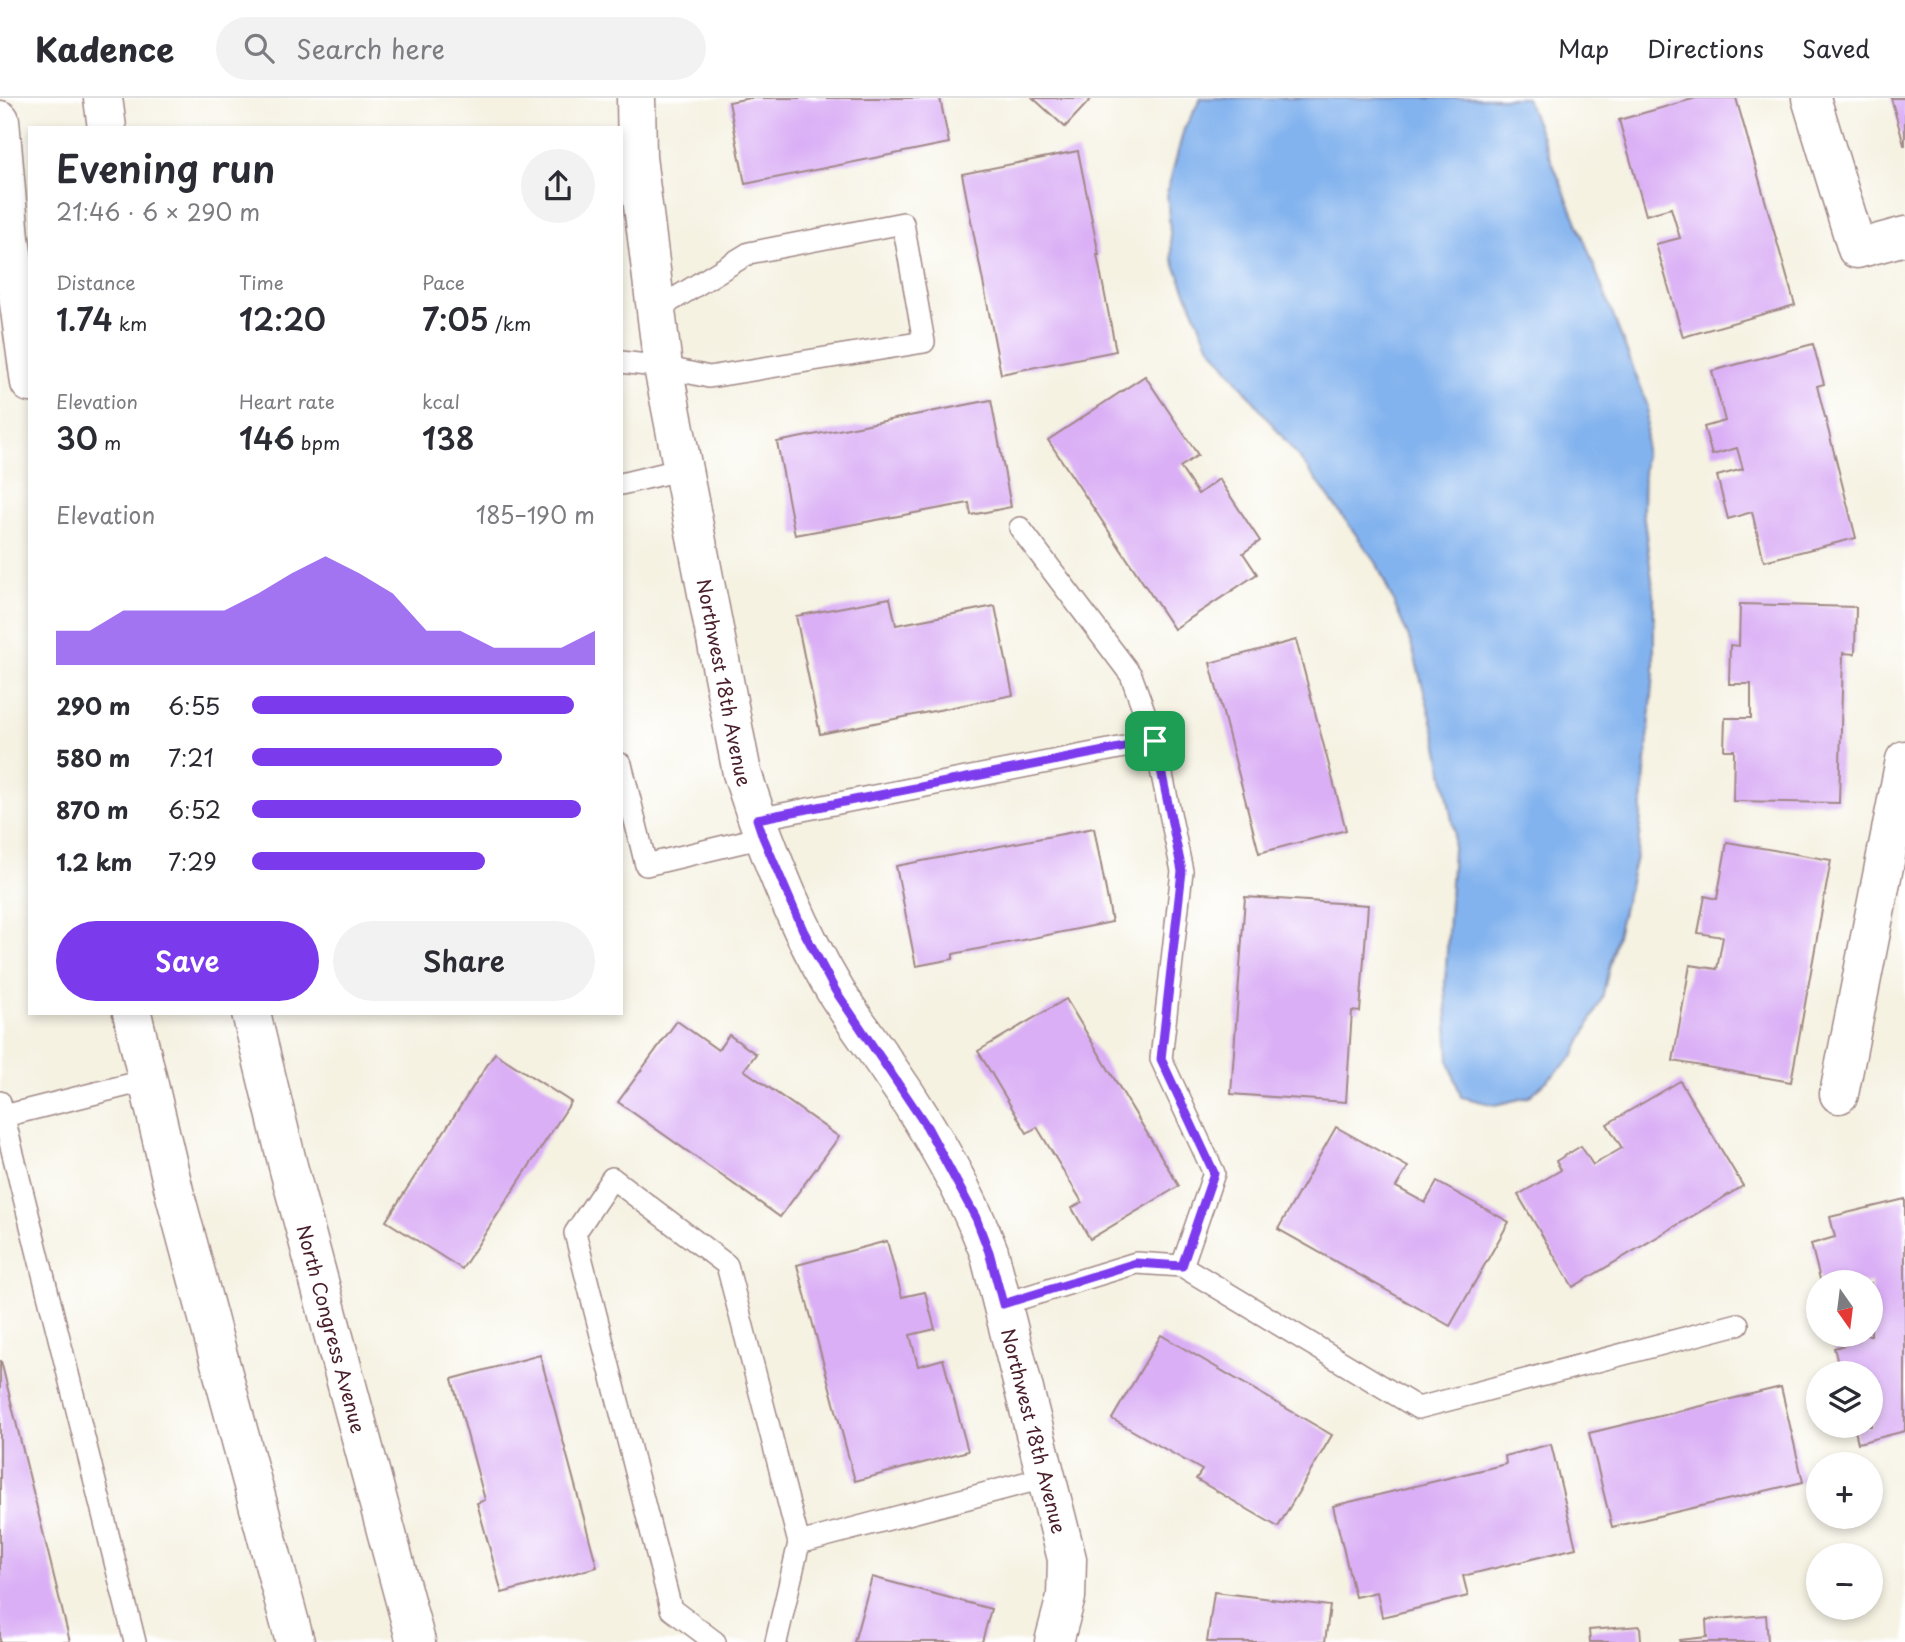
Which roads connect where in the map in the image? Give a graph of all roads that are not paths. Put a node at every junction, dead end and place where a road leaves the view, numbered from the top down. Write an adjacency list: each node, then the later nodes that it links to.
1 (103, 98): 5 (street)
2 (636, 98): 6 (street, Northwest 18th Avenue)
3 (1811, 98): 8 (street)
4 (0, 120): 9 (street)
5 (107, 126)
6 (629, 158): 7 (street, Northwest 18th Avenue)
7 (632, 208): 10 (street, Northwest 18th Avenue)
8 (1905, 236)
9 (13, 237): 12 (street)
10 (656, 310): 13 (street, Northwest 18th Avenue); 13 (lane)
11 (623, 362): 13 (lane)
12 (28, 366)
13 (663, 367): 14 (lane); 15 (street, Northwest 18th Avenue)
14 (623, 376)
15 (683, 469): 16 (lane); 21 (street, Northwest 18th Avenue)
16 (623, 484)
17 (1020, 528): 18 (lane)
18 (1155, 741): 21 (lane); 27 (lane)
19 (1905, 760): 25 (street)
20 (623, 772): 21 (lane)
21 (760, 828): 28 (street, Northwest 18th Avenue)
22 (132, 1015): 24 (street)
23 (251, 1015): 35 (street, North Congress Avenue)
24 (148, 1080): 26 (lane); 34 (street)
25 (1839, 1094)
26 (1, 1112): 33 (lane)
27 (1182, 1266): 28 (lane); 29 (lane)
28 (1003, 1304): 30 (street, Northwest 18th Avenue)
29 (1738, 1324)
30 (1047, 1477): 31 (lane); 32 (street, Northwest 18th Avenue)
31 (799, 1543): 36 (lane); 37 (lane)
32 (1062, 1640)
33 (135, 1642)
34 (295, 1642)
35 (416, 1642)
36 (715, 1642)
37 (776, 1642)

